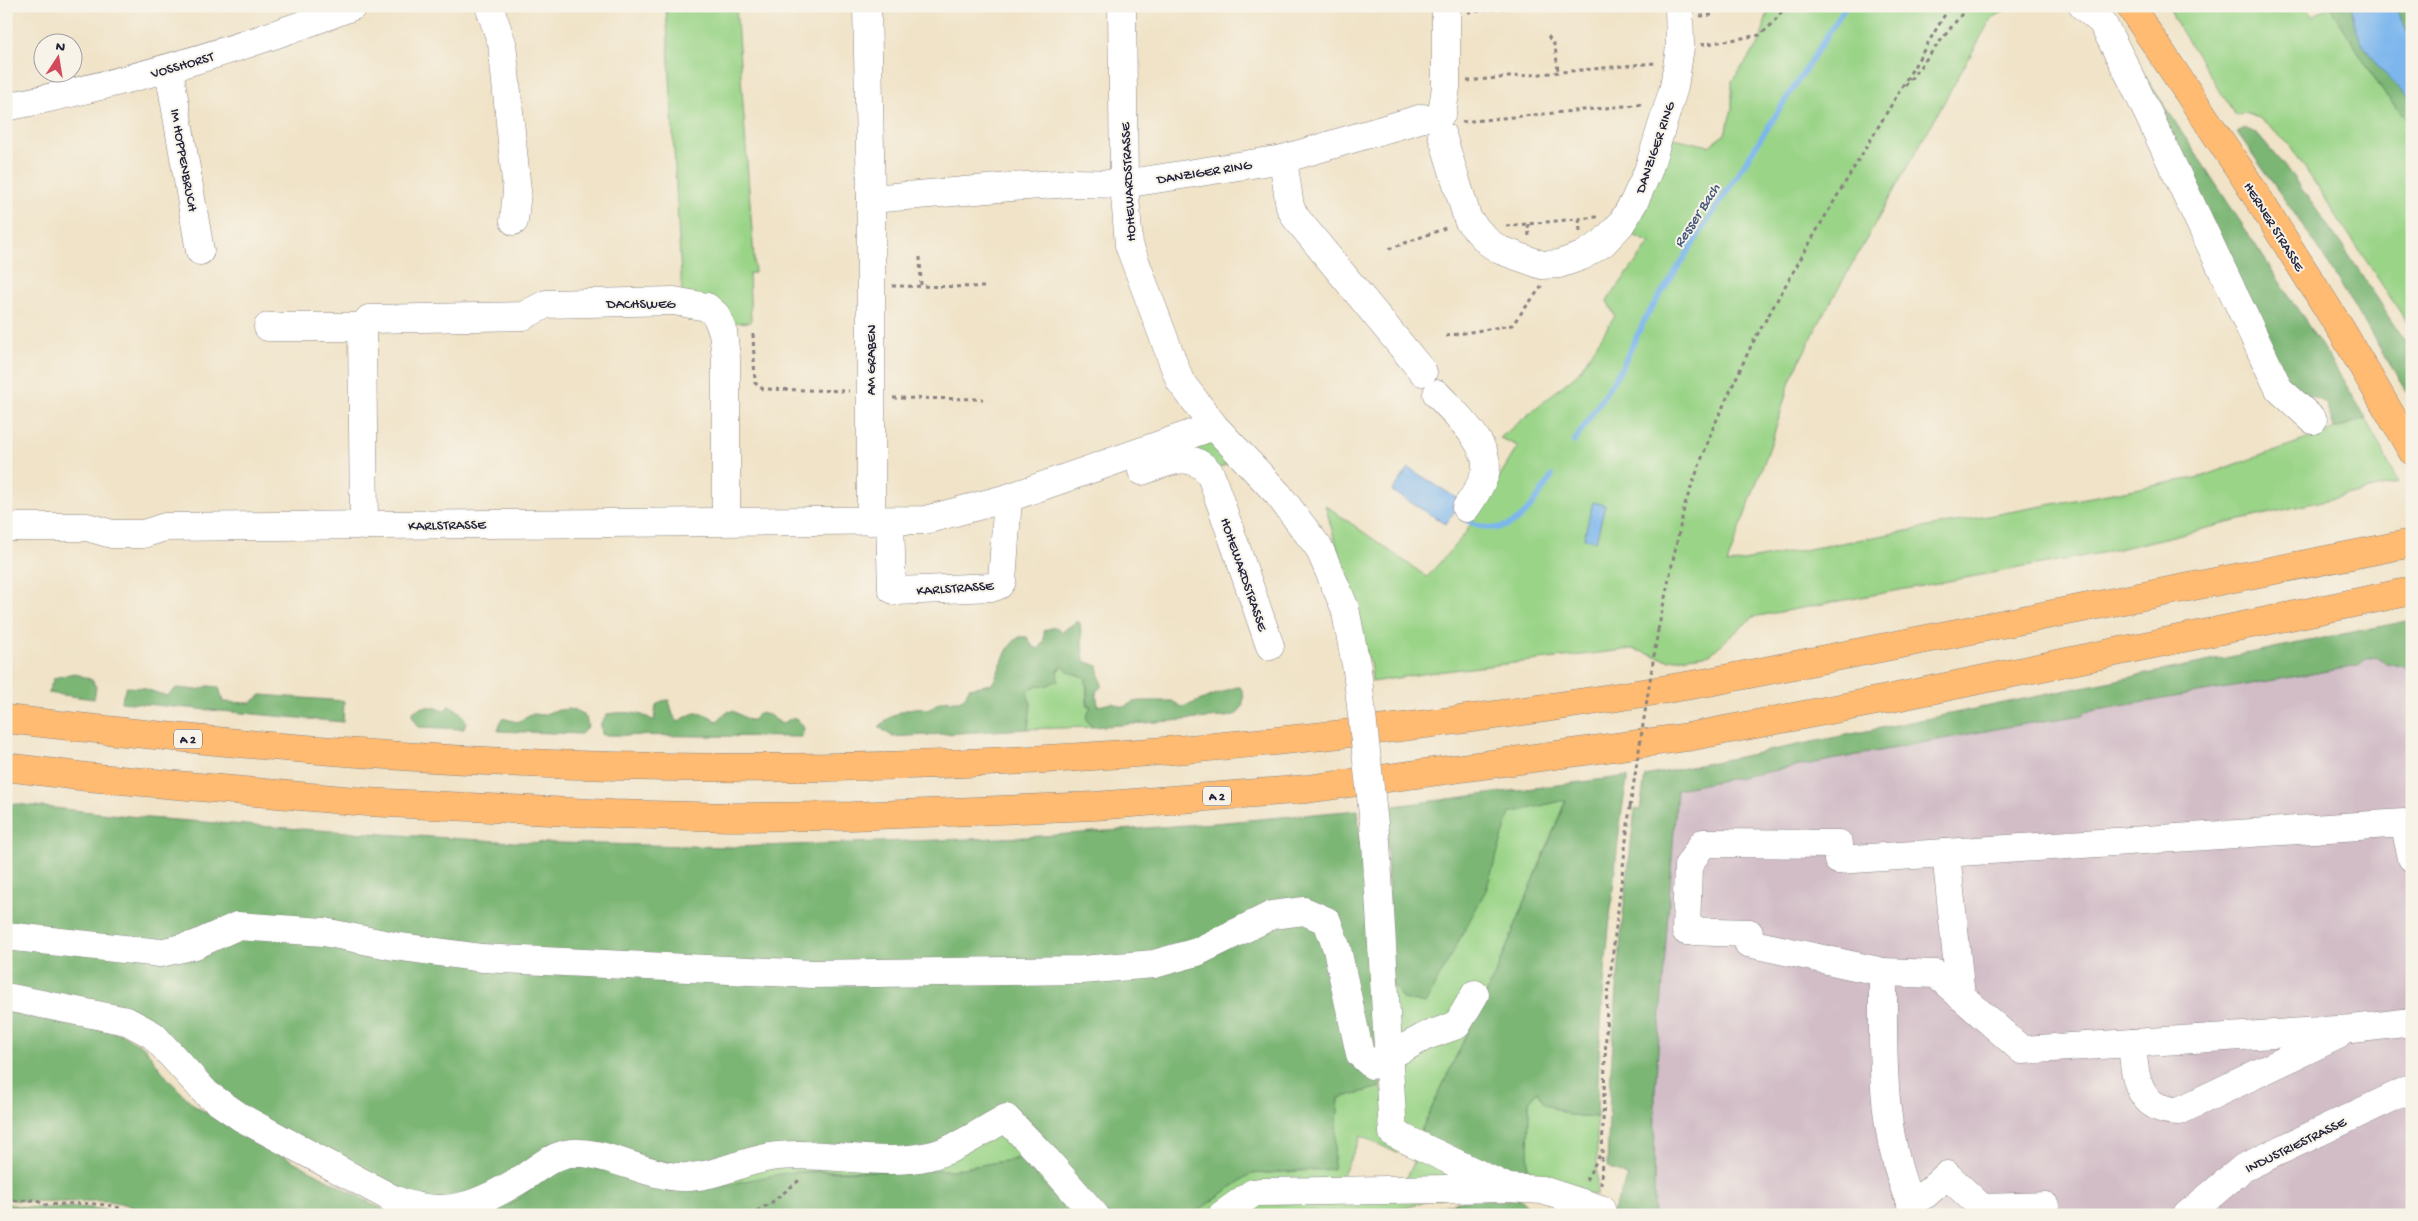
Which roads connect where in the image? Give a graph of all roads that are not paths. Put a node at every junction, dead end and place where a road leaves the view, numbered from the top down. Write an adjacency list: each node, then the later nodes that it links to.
1 (352, 6): 9 (street, VOSSHORST)
2 (489, 6): 15 (street)
3 (867, 6): 14 (street, AM GRABEN)
4 (1122, 6): 13 (street, HOHEWARDSTRASSE)
5 (1679, 6): 11 (street, DANZIGER RING)
6 (2083, 6): 19 (street)
7 (2130, 6): 21 (main road, HERNER STRASSE)
8 (1446, 10): 11 (street)
9 (169, 69): 10 (street, VOSSHORST); 16 (street, IM HOPPENBRUCH)
10 (6, 107)
11 (1440, 115): 12 (street, DANZIGER RING)
12 (1283, 159): 13 (street, DANZIGER RING); 24 (street)
13 (1124, 184): 14 (street); 20 (street, HOHEWARDSTRASSE)
14 (871, 199): 26 (street, AM GRABEN)
15 (514, 221)
16 (200, 251)
17 (268, 327): 18 (street, DACHSWEG)
18 (362, 327): 25 (street, DACHSWEG); 27 (street)
19 (2313, 420)
20 (1214, 426): 22 (street, KARLSTRASSE); 44 (street, HOHEWARDSTRASSE, bridge)
21 (2412, 451)
22 (1100, 466): 23 (street, KARLSTRASSE); 31 (street, HOHEWARDSTRASSE)
23 (1008, 498): 26 (street, KARLSTRASSE); 26 (street, KARLSTRASSE)
24 (1466, 508)
25 (726, 521): 26 (street, KARLSTRASSE); 27 (street, KARLSTRASSE)
26 (880, 521)
27 (364, 526): 28 (street, KARLSTRASSE)
28 (6, 527)
29 (2412, 543): 32 (main road, A 2)
30 (2412, 591): 33 (main road, A 2)
31 (1270, 646)
32 (6, 719)
33 (6, 767)
34 (1946, 853): 35 (street); 37 (street); 40 (street)
35 (2412, 858)
36 (6, 936): 44 (street)
37 (1883, 972): 40 (street); 47 (street)
38 (1475, 994): 44 (street)
39 (6, 997): 51 (street)
40 (1962, 997): 43 (street)
41 (2412, 1022): 42 (street)
42 (2352, 1029): 43 (street); 43 (street)
43 (2132, 1042)
44 (1388, 1056): 46 (street, HOHEWARDSTRASSE)
45 (2412, 1088): 53 (street, INDUSTRIESTRASSE)
46 (1508, 1188): 49 (street); 52 (street)
47 (1913, 1206): 50 (street)
48 (2045, 1206): 50 (street)
49 (1601, 1209)
50 (2018, 1211)
51 (1095, 1215)
52 (1222, 1215)
53 (2187, 1215)

